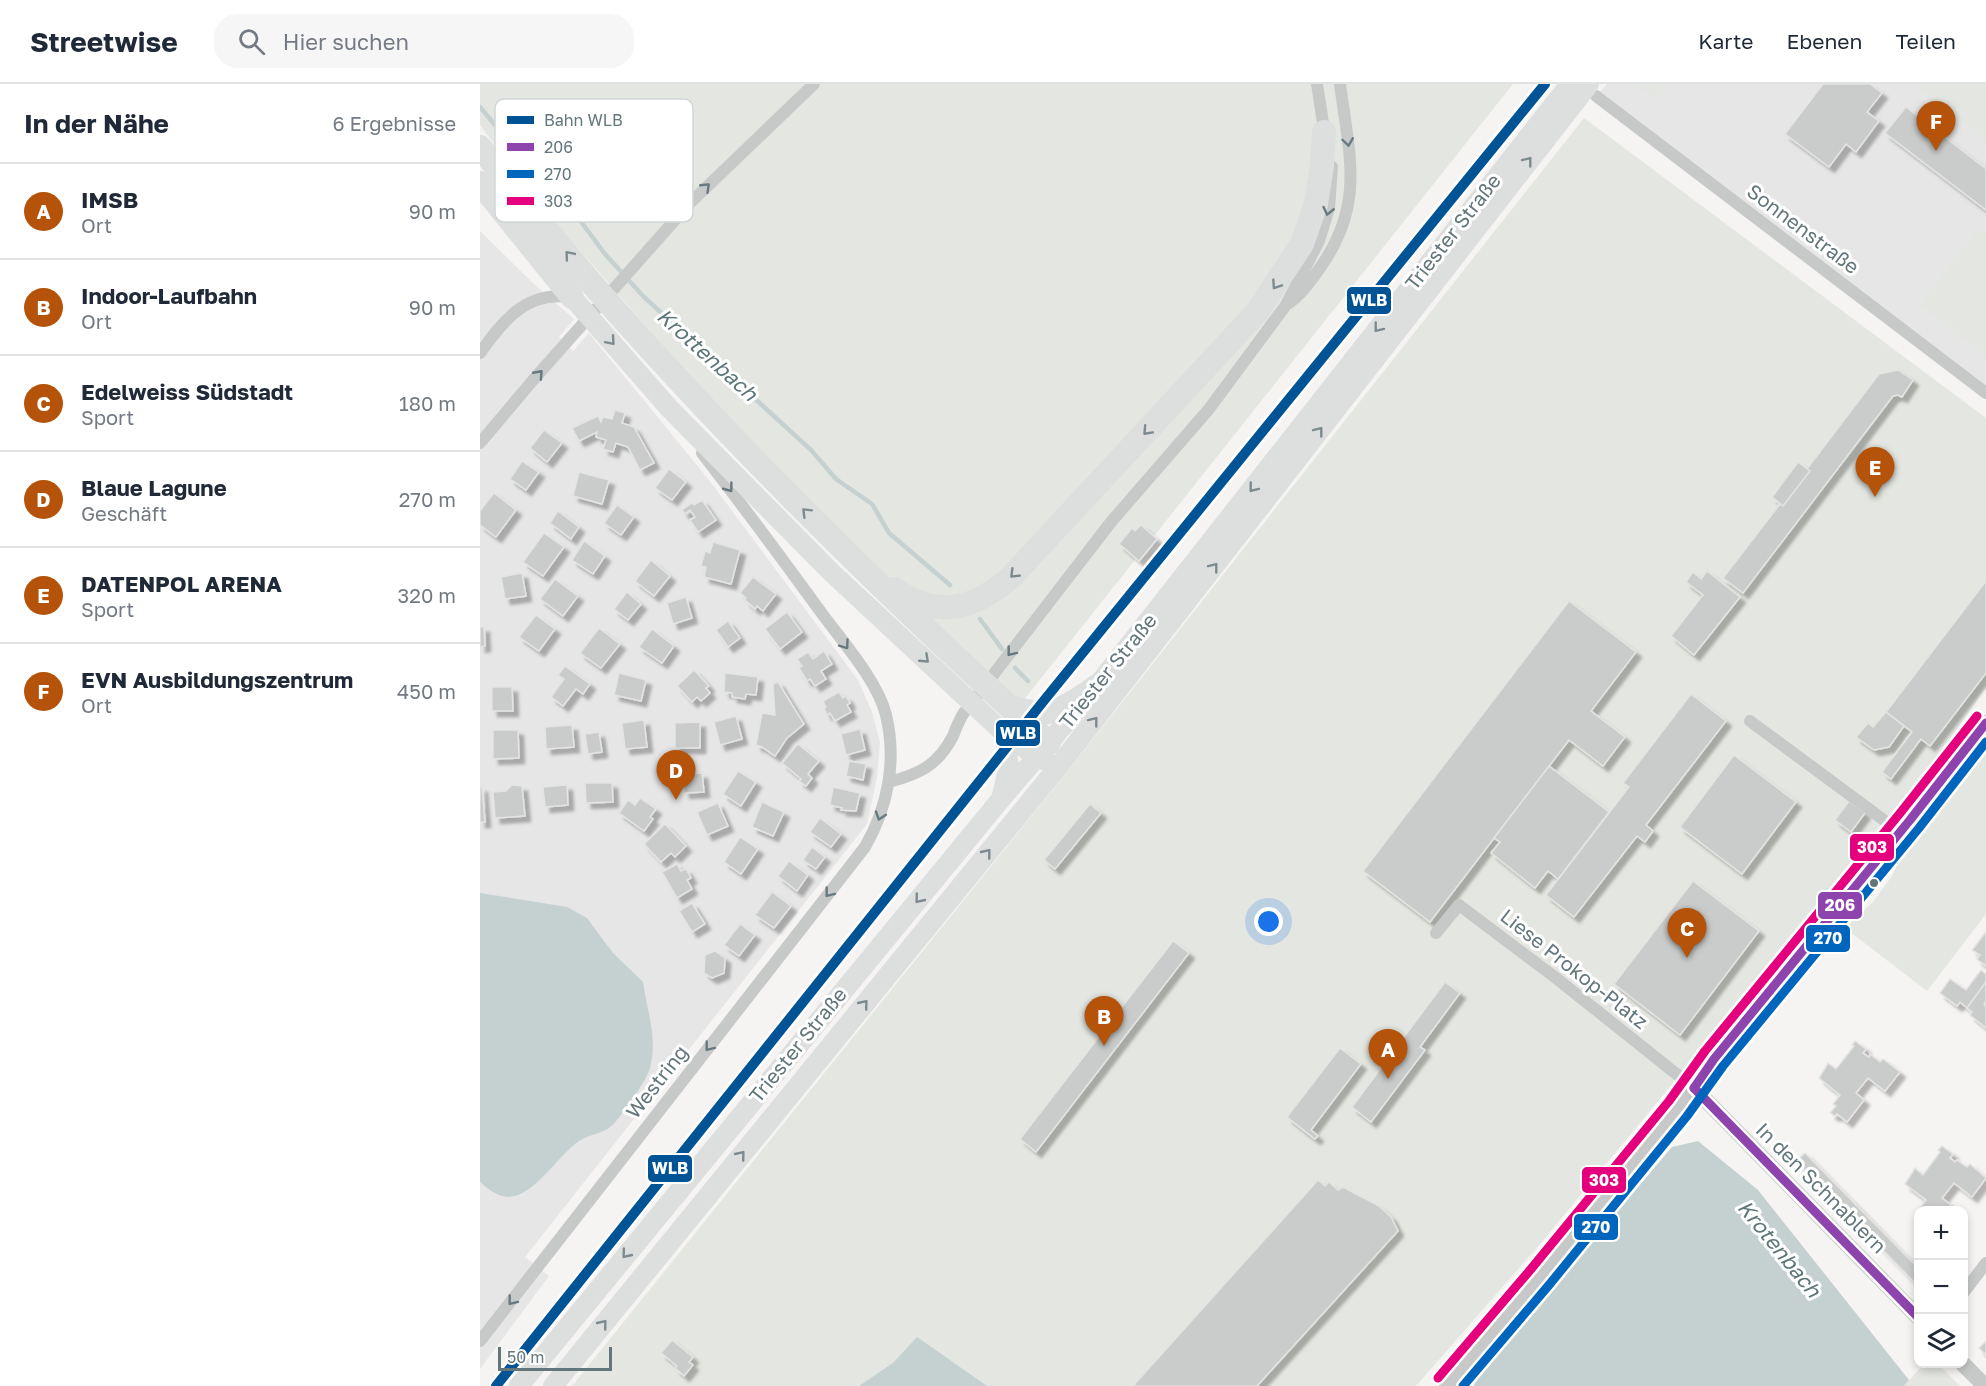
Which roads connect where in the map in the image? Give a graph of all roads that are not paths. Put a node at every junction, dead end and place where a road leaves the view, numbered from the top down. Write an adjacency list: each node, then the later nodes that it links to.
1 (814, 84): 10 (street, one-way to 1)
2 (1317, 84): 6 (street)
3 (1340, 84): 16 (street, one-way to 16)
4 (1570, 84): 23 (main road, Triester Straße, one-way to 23)
5 (1592, 90): 18 (street, Sonnenstraße); 29 (main road, Triester Straße, one-way to 5)
6 (1324, 132): 16 (street, one-way to 16); 21 (highway, one-way to 21)
7 (484, 151): 8 (highway, one-way to 7)
8 (495, 164)
9 (484, 190): 11 (highway)
10 (693, 200)
11 (495, 203)
12 (510, 222): 15 (highway)
13 (542, 222): 21 (highway, one-way to 13)
14 (673, 222): 20 (street, one-way to 14)
15 (572, 297): 17 (street); 19 (main road, one-way to 19)
16 (1286, 305): 30 (street, one-way to 30)
17 (480, 353)
18 (1986, 393)
19 (669, 408): 22 (main road, one-way to 22); 30 (street, Westring, one-way to 30)
20 (480, 443)
21 (848, 553): 22 (highway)
22 (968, 684): 24 (highway); 27 (main road)
23 (1097, 686): 24 (highway); 28 (main road, Triester Straße)
24 (1009, 706): 28 (highway)
25 (1750, 722): 32 (street)
26 (1986, 723): 32 (street)
27 (1004, 733): 28 (main road); 31 (main road)
28 (1037, 745): 29 (main road); 31 (main road, Triester Straße)
29 (1058, 767): 41 (main road, Triester Straße, one-way to 29)
30 (889, 782): 38 (street, Westring, one-way to 38)
31 (1001, 799): 40 (main road, Triester Straße, one-way to 40)
32 (1900, 832): 34 (street)
33 (1436, 933): 34 (street, Liese Prokop-Platz)
34 (1694, 1088): 37 (street, In den Schnablern); 42 (street)
35 (1986, 1263): 36 (street)
36 (1968, 1287)
37 (1915, 1314)
38 (480, 1341)
39 (1967, 1368): 43 (street)
40 (519, 1386)
41 (553, 1386)
42 (1447, 1386)
43 (1985, 1386)

